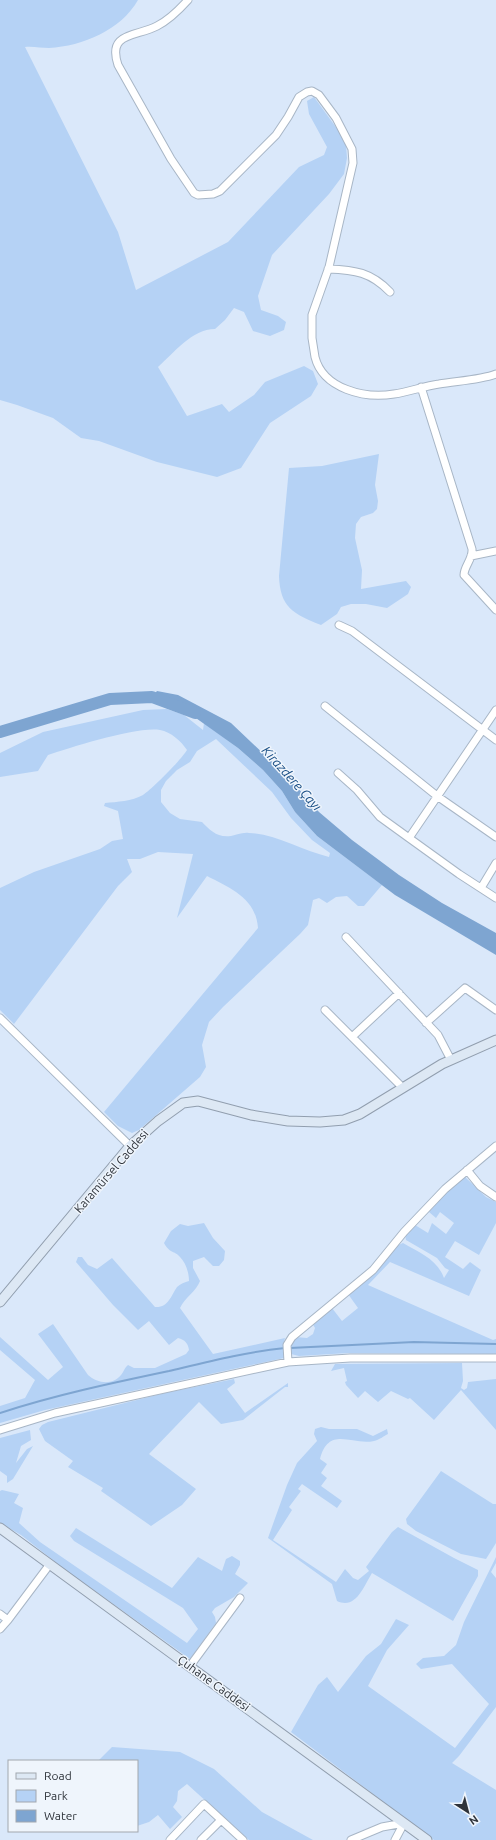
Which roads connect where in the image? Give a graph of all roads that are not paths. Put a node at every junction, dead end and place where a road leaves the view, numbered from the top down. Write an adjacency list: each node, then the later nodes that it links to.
1 (188, 0): 2 (street)
2 (328, 269): 3 (street); 5 (street)
3 (390, 292)
4 (496, 374): 5 (street)
5 (421, 387): 7 (street)
6 (496, 551): 7 (street)
7 (471, 556): 8 (street)
8 (496, 610)
9 (339, 625): 12 (street)
10 (325, 706): 15 (street)
11 (496, 710): 12 (street)
12 (482, 730): 13 (street); 15 (street)
13 (496, 740)
14 (338, 773): 17 (street)
15 (437, 796): 16 (street); 17 (street)
16 (496, 837)
17 (409, 838): 19 (street)
18 (496, 863): 19 (street)
19 (481, 888): 20 (street)
20 (496, 898)
21 (346, 937): 22 (street)
22 (399, 993): 26 (street); 27 (street)
23 (325, 1010): 27 (street)
24 (496, 1010): 26 (street)
25 (0, 1018): 31 (street)
26 (426, 1023): 29 (street)
27 (352, 1037): 30 (street)
28 (496, 1040): 29 (main road, Karamürsel Caddesi)
29 (452, 1060): 30 (main road, Karamürsel Caddesi)
30 (403, 1088): 31 (main road, Karamürsel Caddesi)
31 (130, 1146): 35 (main road, Karamürsel Caddesi)
32 (496, 1146): 33 (street)
33 (467, 1170): 34 (street); 36 (street)
34 (496, 1197)
35 (0, 1302)
36 (287, 1358): 37 (street); 38 (street)
37 (496, 1358)
38 (0, 1430)
39 (0, 1528): 40 (main road, Çuhane Caddesi)
40 (50, 1564): 43 (street); 45 (main road, Çuhane Caddesi)
41 (240, 1598): 45 (street)
42 (0, 1614): 43 (street)
43 (8, 1620): 44 (street)
44 (0, 1629)
45 (190, 1666): 47 (main road, Çuhane Caddesi)
46 (220, 1820): 48 (street); 49 (street); 50 (street)
47 (404, 1823): 51 (street); 52 (street); 53 (main road, Çuhane Caddesi)
48 (170, 1840)
49 (201, 1840)
50 (243, 1840)
51 (351, 1840)
52 (395, 1840)
53 (427, 1840)

